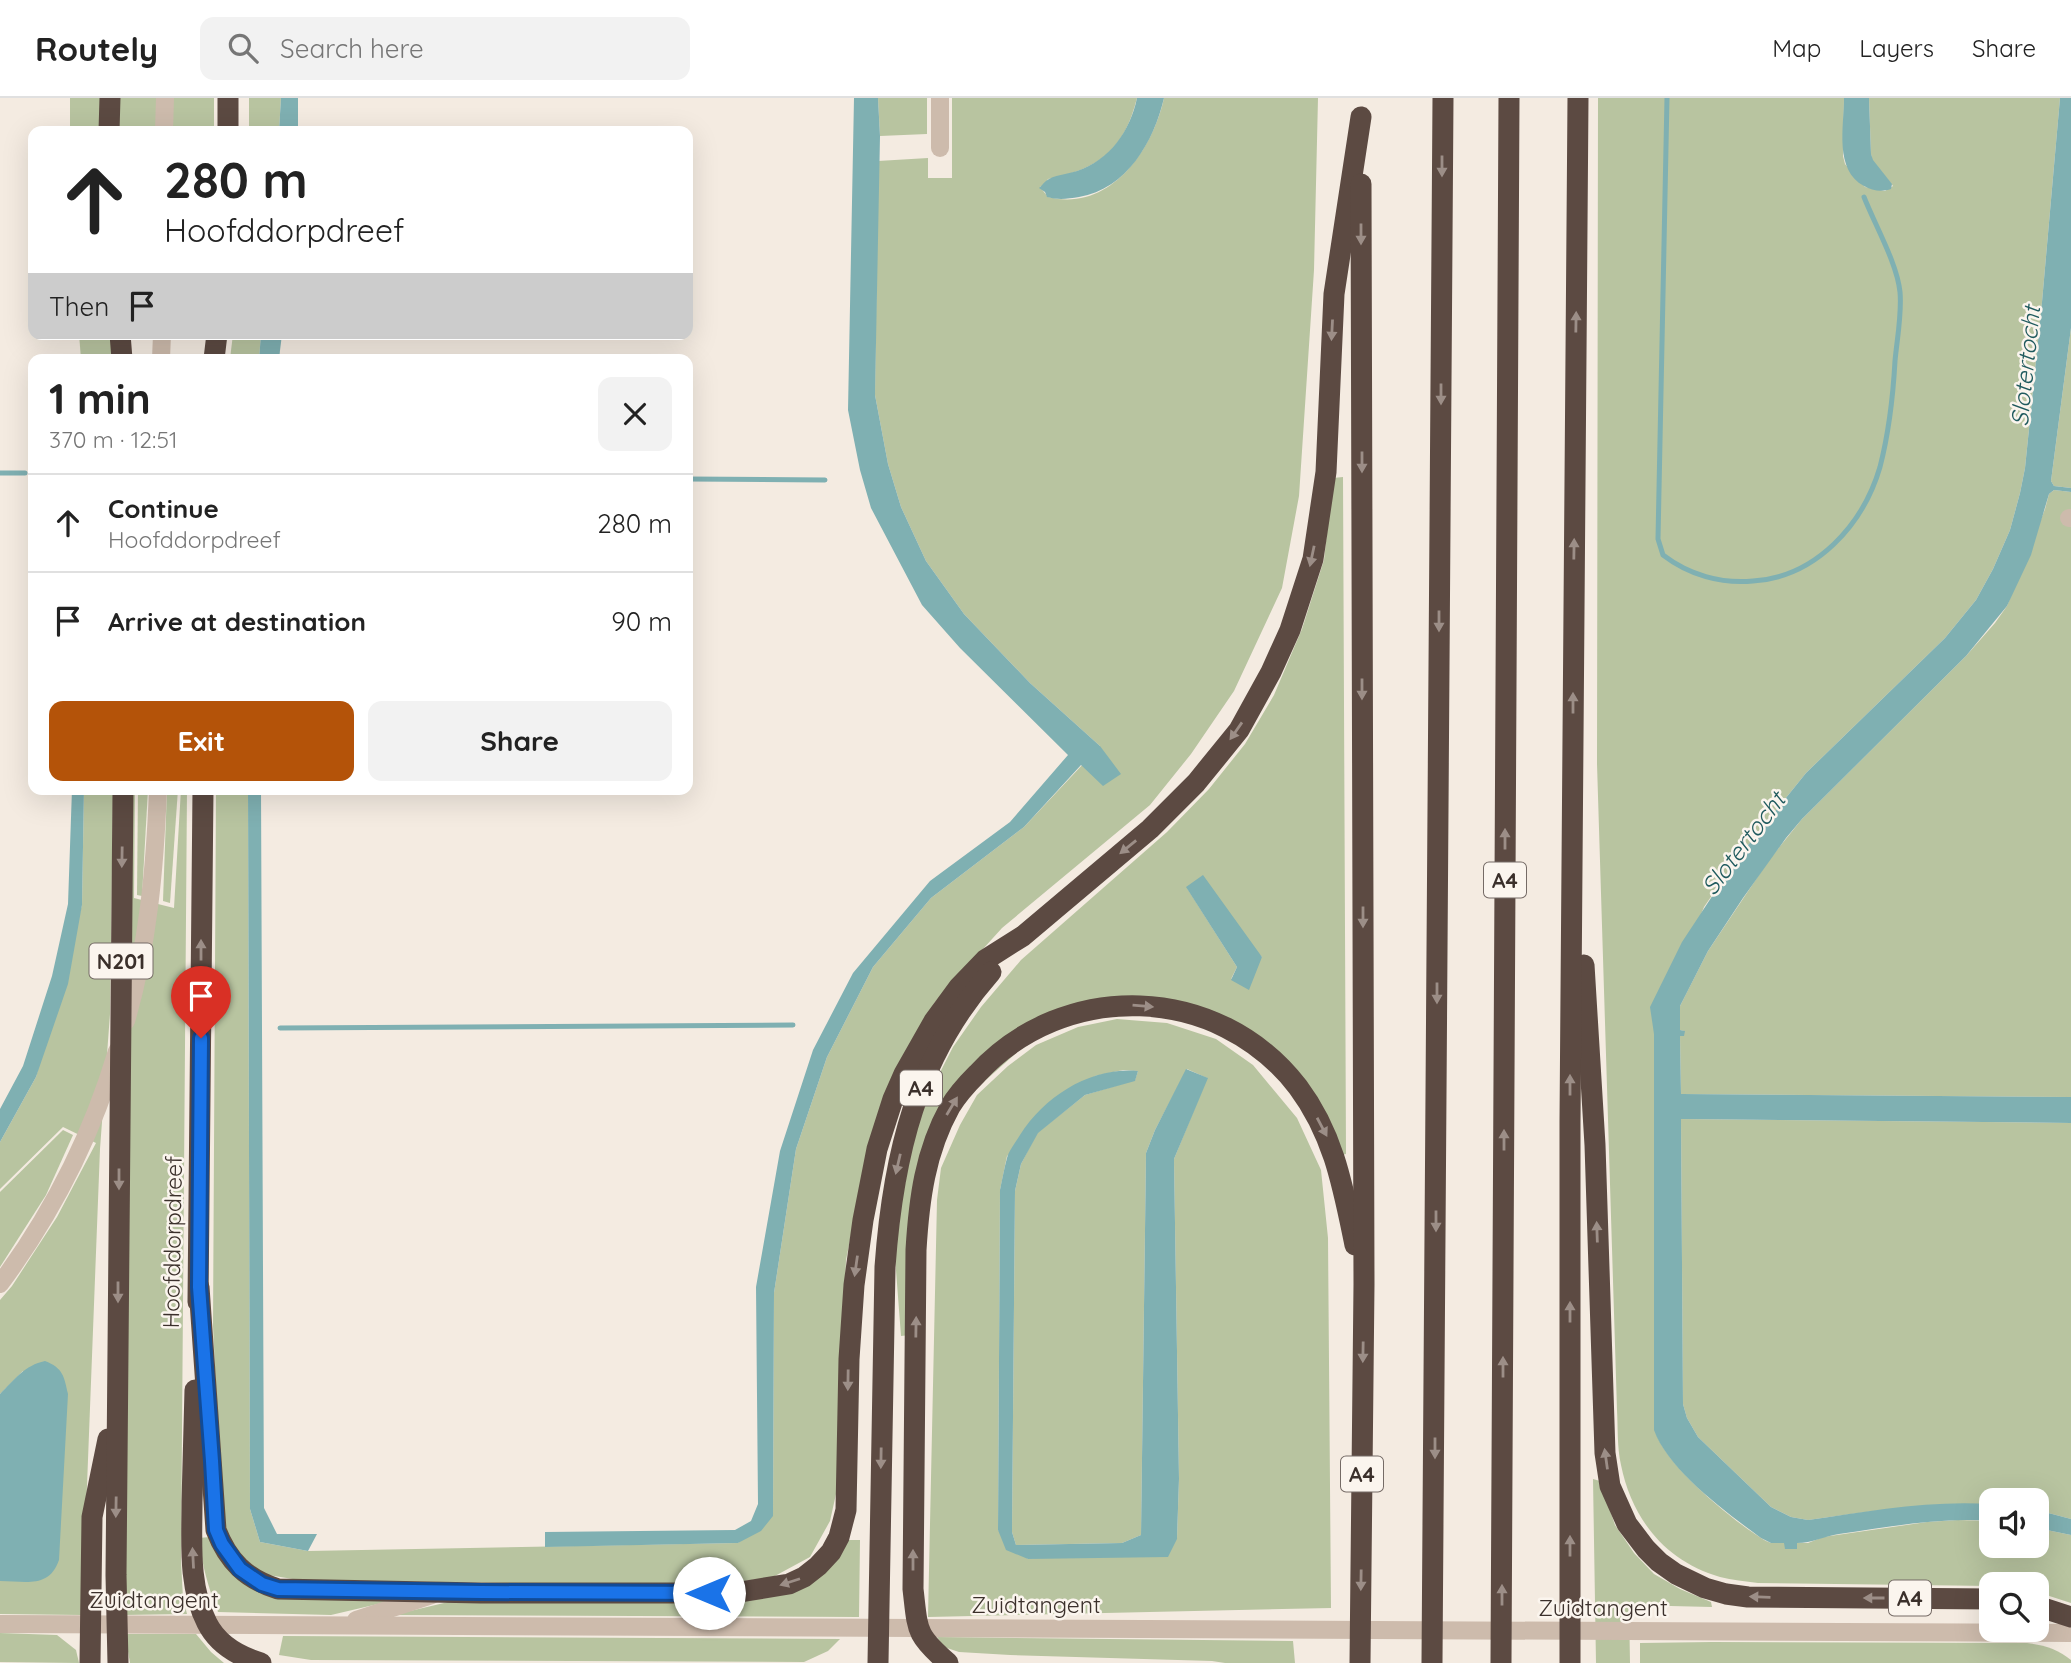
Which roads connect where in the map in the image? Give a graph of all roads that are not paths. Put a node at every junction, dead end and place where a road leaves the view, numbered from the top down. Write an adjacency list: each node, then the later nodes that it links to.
1 (110, 98): 9 (highway)
2 (165, 98): 10 (lane)
3 (228, 98): 11 (highway)
4 (940, 98): 12 (lane)
5 (1443, 98): 43 (highway, one-way to 43)
6 (1509, 98): 44 (highway, A4, one-way to 6)
7 (1578, 98): 13 (highway, A4, one-way to 7)
8 (1361, 107): 17 (highway, A4, one-way to 17); 19 (highway, A4, one-way to 19)
9 (109, 126)
10 (164, 126)
11 (228, 126)
12 (940, 148)
13 (1572, 771): 23 (highway, A4, one-way to 13); 45 (highway, A4, one-way to 13)
14 (123, 795): 21 (highway, N201, one-way to 21)
15 (158, 795): 18 (lane)
16 (203, 795): 20 (highway, Hoofddorpdreef, one-way to 16)
17 (1023, 936): 22 (highway, A4, one-way to 22); 31 (highway, A4, one-way to 31)
18 (0, 1284)
19 (1364, 1284): 32 (highway, A4, one-way to 19); 42 (highway, A4, one-way to 42)
20 (199, 1287): 22 (highway); 28 (highway, Hoofddorpdreef, one-way to 20)
21 (118, 1390): 27 (highway); 30 (highway, N201, one-way to 30)
22 (442, 1592): 29 (lane)
23 (1979, 1599)
24 (2049, 1610): 25 (highway)
25 (2071, 1617)
26 (0, 1623): 27 (lane, Zuidtangent)
27 (90, 1624): 30 (lane, Zuidtangent); 37 (highway)
28 (207, 1624): 29 (lane, Zuidtangent); 30 (lane, Zuidtangent); 39 (highway, Hoofddorpdreef)
29 (341, 1624): 31 (lane, Zuidtangent)
30 (116, 1625): 38 (highway, N201)
31 (878, 1627): 32 (lane, Zuidtangent); 40 (highway)
32 (918, 1628): 33 (lane, Zuidtangent); 41 (highway)
33 (1979, 1633)
34 (2049, 1633): 35 (lane, Zuidtangent); 36 (lane)
35 (2071, 1633)
36 (2071, 1649)
37 (89, 1663)
38 (118, 1663)
39 (261, 1663)
40 (878, 1663)
41 (948, 1663)
42 (1360, 1663)
43 (1432, 1663)
44 (1501, 1663)
45 (1570, 1663)

